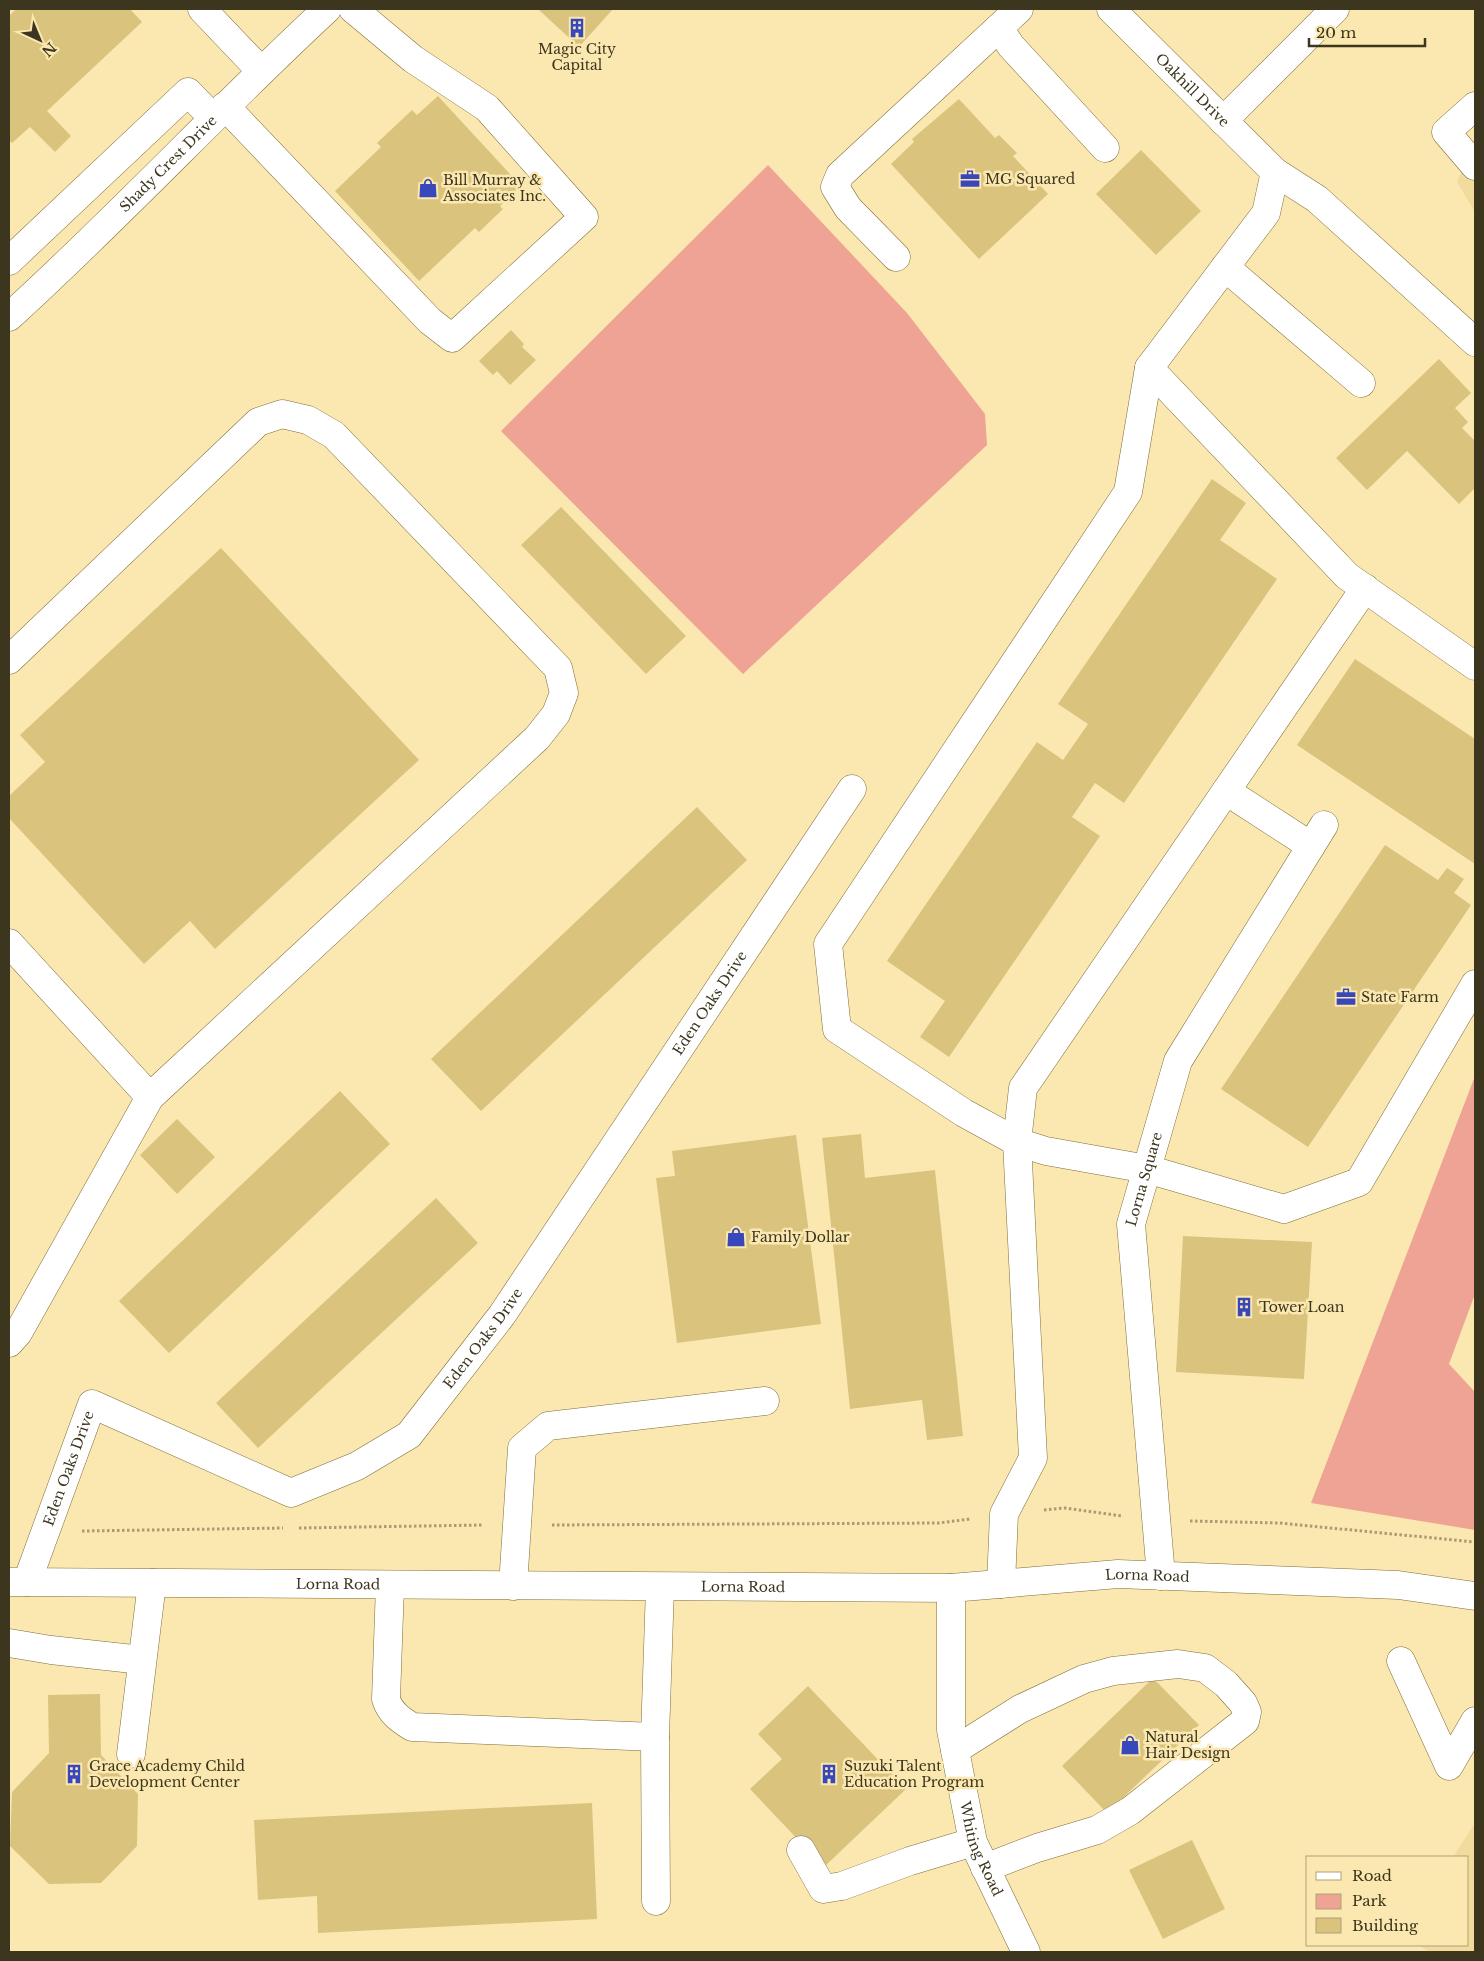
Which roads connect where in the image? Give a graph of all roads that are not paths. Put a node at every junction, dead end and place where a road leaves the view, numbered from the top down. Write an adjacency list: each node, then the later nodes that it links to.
1 (202, 9): 8 (street)
2 (327, 9): 8 (street, Shady Crest Drive)
3 (353, 9): 10 (street)
4 (1019, 9): 7 (street)
5 (1111, 9): 11 (street, Oakhill Drive)
6 (1336, 9): 11 (street)
7 (999, 28): 12 (street); 15 (street)
8 (260, 71): 10 (street, Shady Crest Drive)
9 (1475, 106): 13 (street)
10 (219, 112): 16 (street); 18 (street, Shady Crest Drive)
11 (1223, 121): 14 (street, Oakhill Drive)
12 (1105, 148)
13 (1475, 166)
14 (1275, 172): 17 (street); 19 (street, Oakhill Drive)
15 (896, 257)
16 (9, 261)
17 (1225, 268): 20 (street); 21 (street)
18 (9, 317)
19 (1475, 342)
20 (1149, 368): 22 (street); 30 (street)
21 (1361, 383)
22 (1365, 588): 23 (street); 26 (street)
23 (1472, 657)
24 (9, 660): 29 (street)
25 (852, 789): 35 (street, Eden Oaks Drive)
26 (1226, 791): 30 (street); 31 (street, Lorna Square)
27 (9, 943): 29 (street)
28 (1475, 984): 31 (street)
29 (150, 1097): 32 (street)
30 (1017, 1142): 31 (street); 37 (street)
31 (1147, 1169): 34 (street, Lorna Square)
32 (9, 1343)
33 (765, 1401): 39 (street)
34 (1161, 1576): 37 (street, Lorna Road); 42 (street, Lorna Road)
35 (18, 1582): 36 (street, Lorna Road)
36 (152, 1584): 38 (street, Lorna Road); 44 (street)
37 (1001, 1584): 41 (street, Lorna Road)
38 (390, 1585): 39 (street, Lorna Road); 47 (street)
39 (513, 1586): 40 (street, Lorna Road)
40 (660, 1587): 41 (street, Lorna Road); 47 (street)
41 (951, 1588): 48 (street, Whiting Road)
42 (1475, 1596)
43 (9, 1643): 44 (street)
44 (142, 1660): 49 (street)
45 (1401, 1661): 46 (street)
46 (1475, 1721)
47 (654, 1736): 53 (street)
48 (955, 1750): 50 (street, Whiting Road); 52 (street)
49 (131, 1754)
50 (973, 1842): 51 (street); 52 (street, Whiting Road)
51 (801, 1850)
52 (985, 1868): 54 (street, Whiting Road)
53 (656, 1901)
54 (1026, 1952)

